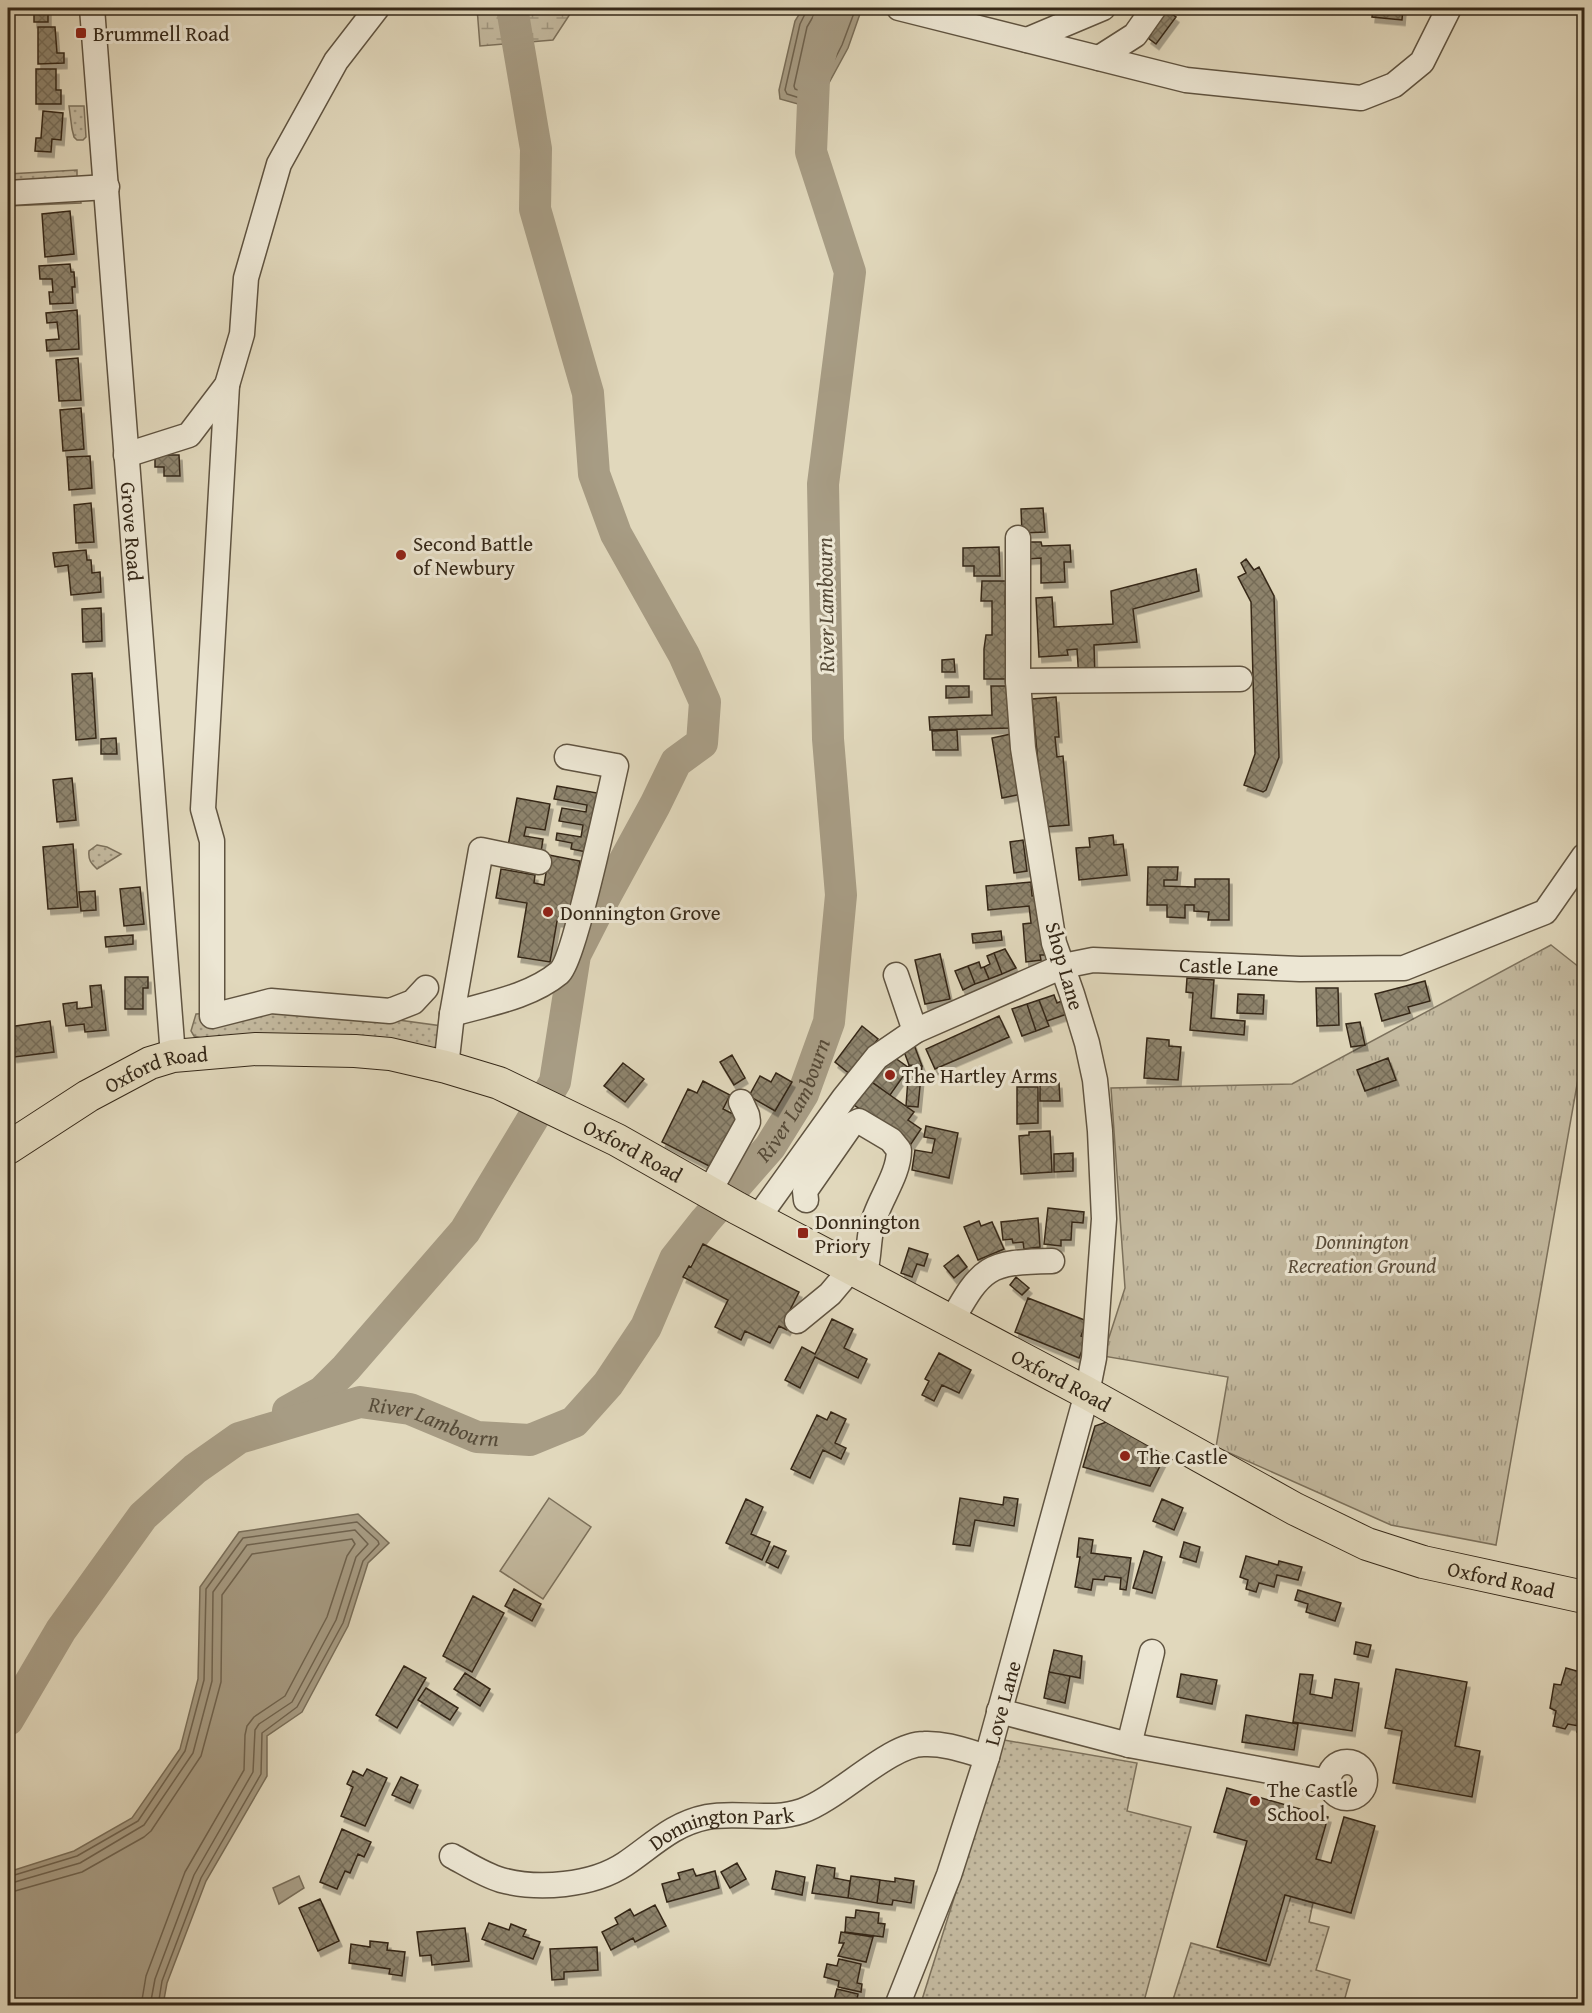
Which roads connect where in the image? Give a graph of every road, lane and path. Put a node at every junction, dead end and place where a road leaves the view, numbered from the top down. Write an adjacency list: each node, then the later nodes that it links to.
1 (92, 8): 9 (street, Grove Road)
2 (377, 8): 11 (street)
3 (899, 8): 7 (street)
4 (1103, 8): 7 (street)
5 (1154, 8): 8 (street)
6 (1449, 8): 8 (street)
7 (1027, 40): 8 (street)
8 (1099, 58)
9 (107, 187): 10 (street); 12 (street, Grove Road)
10 (8, 193)
11 (227, 385): 12 (street); 21 (street)
12 (126, 455): 24 (street, Grove Road)
13 (1018, 538): 15 (street, Shop Lane)
14 (1240, 679): 15 (street)
15 (1018, 681): 19 (street, Shop Lane)
16 (567, 757): 22 (street)
17 (1584, 856): 19 (street, Castle Lane)
18 (539, 862): 22 (street)
19 (1063, 966): 23 (street, Castle Lane); 34 (street, Shop Lane)
20 (896, 975): 23 (street)
21 (426, 988)
22 (452, 1014): 25 (street)
23 (915, 1031): 29 (street, Castle Lane)
24 (173, 1056): 25 (main road, Oxford Road); 27 (main road, Oxford Road)
25 (446, 1066): 29 (main road, Oxford Road)
26 (741, 1102): 29 (street)
27 (8, 1148)
28 (806, 1200): 31 (street)
29 (730, 1204): 31 (main road, Oxford Road)
30 (1052, 1261): 33 (street)
31 (858, 1273): 32 (street); 33 (main road, Oxford Road)
32 (797, 1321)
33 (951, 1322): 34 (main road, Oxford Road)
34 (1087, 1393): 35 (main road, Oxford Road); 37 (street, Love Lane)
35 (1584, 1597)
36 (1152, 1652): 38 (street)
37 (999, 1712): 38 (street); 39 (street, Love Lane)
38 (1129, 1745): 40 (street)
39 (987, 1757): 41 (street, Donnington Park); 42 (street, Love Lane)
40 (1329, 1782)
41 (452, 1856)
42 (897, 2006)

